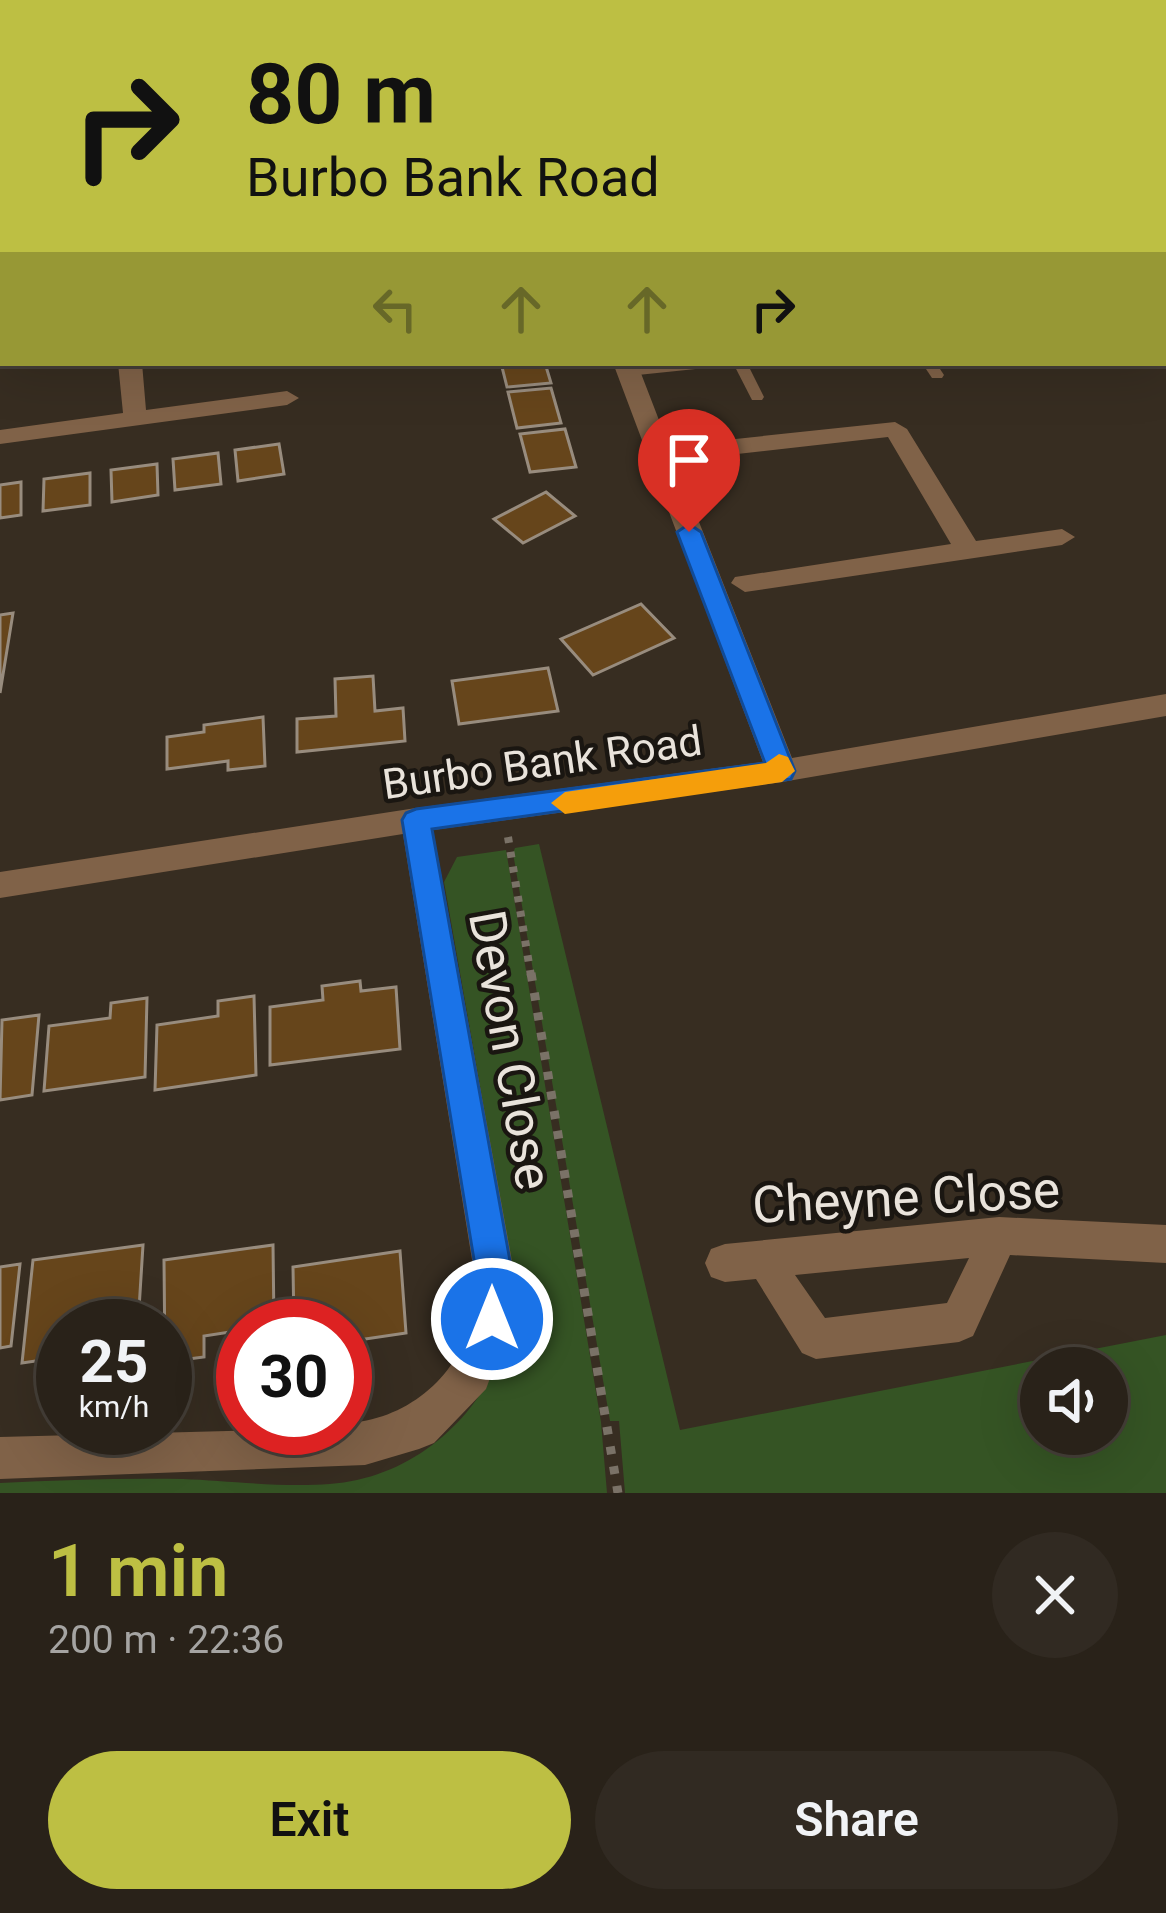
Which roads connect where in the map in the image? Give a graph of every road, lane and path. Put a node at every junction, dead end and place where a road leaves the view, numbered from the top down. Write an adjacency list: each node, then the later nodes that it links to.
1 (130, 366): 6 (street)
2 (742, 366): 4 (lane)
3 (626, 367): 8 (street)
4 (757, 397)
5 (287, 398): 6 (street)
6 (135, 417): 7 (street)
7 (0, 437)
8 (659, 454): 10 (street); 13 (street)
9 (1062, 537): 10 (street)
10 (968, 550): 11 (street)
11 (745, 583)
12 (1166, 705): 13 (street, Burbo Bank Road)
13 (782, 771): 14 (street, Burbo Bank Road)
14 (505, 812): 15 (street, Burbo Bank Road); 22 (path)
15 (416, 820): 16 (street, Burbo Bank Road); 21 (street, Devon Close)
16 (0, 885)
17 (999, 1236): 18 (street, Cheyne Close); 19 (street, Cheyne Close); 19 (street)
18 (1166, 1244)
19 (767, 1258): 20 (street, Cheyne Close)
20 (725, 1263)
21 (0, 1458)
22 (617, 1493)

